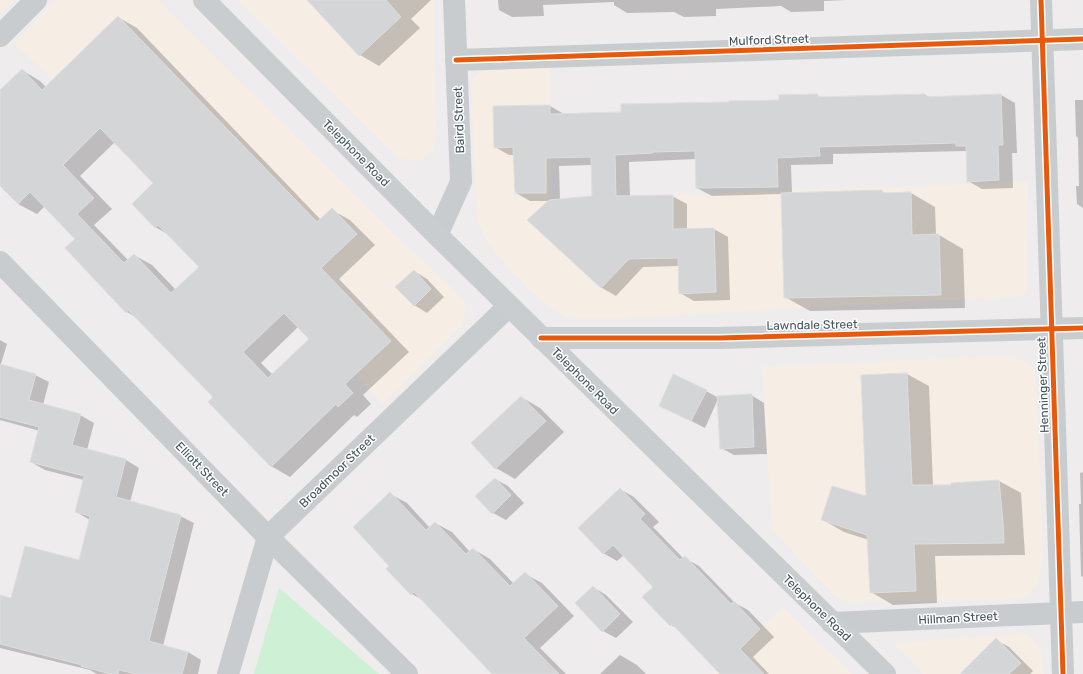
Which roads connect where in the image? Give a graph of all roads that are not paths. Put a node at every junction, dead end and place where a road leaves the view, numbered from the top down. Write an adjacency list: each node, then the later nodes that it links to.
1 (36, 0): 5 (street)
2 (204, 0): 9 (main road, Telephone Road)
3 (454, 0): 8 (street, Baird Street)
4 (1041, 0): 7 (street, Henninger Street)
5 (0, 36)
6 (1083, 40): 7 (street, Mulford Street)
7 (1042, 41): 8 (street, Mulford Street); 13 (street, Henninger Street)
8 (456, 60): 9 (street, Baird Street)
9 (437, 235): 11 (main road, Telephone Road)
10 (0, 262): 15 (street, Elliott Street)
11 (508, 306): 14 (main road, Telephone Road); 15 (street, Broadmoor Street)
12 (1083, 328): 13 (main road, Lawndale Street)
13 (1052, 330): 14 (main road, Lawndale Street); 17 (street, Henninger Street)
14 (541, 338): 18 (main road, Telephone Road)
15 (268, 537): 19 (street, Broadmoor Street); 20 (street, Elliott Street)
16 (1083, 612): 17 (street, Hillman Street)
17 (1060, 613): 18 (street, Hillman Street); 22 (street, Henninger Street)
18 (832, 623): 21 (main road, Telephone Road)
19 (228, 674)
20 (407, 674)
21 (885, 674)
22 (1063, 674)

